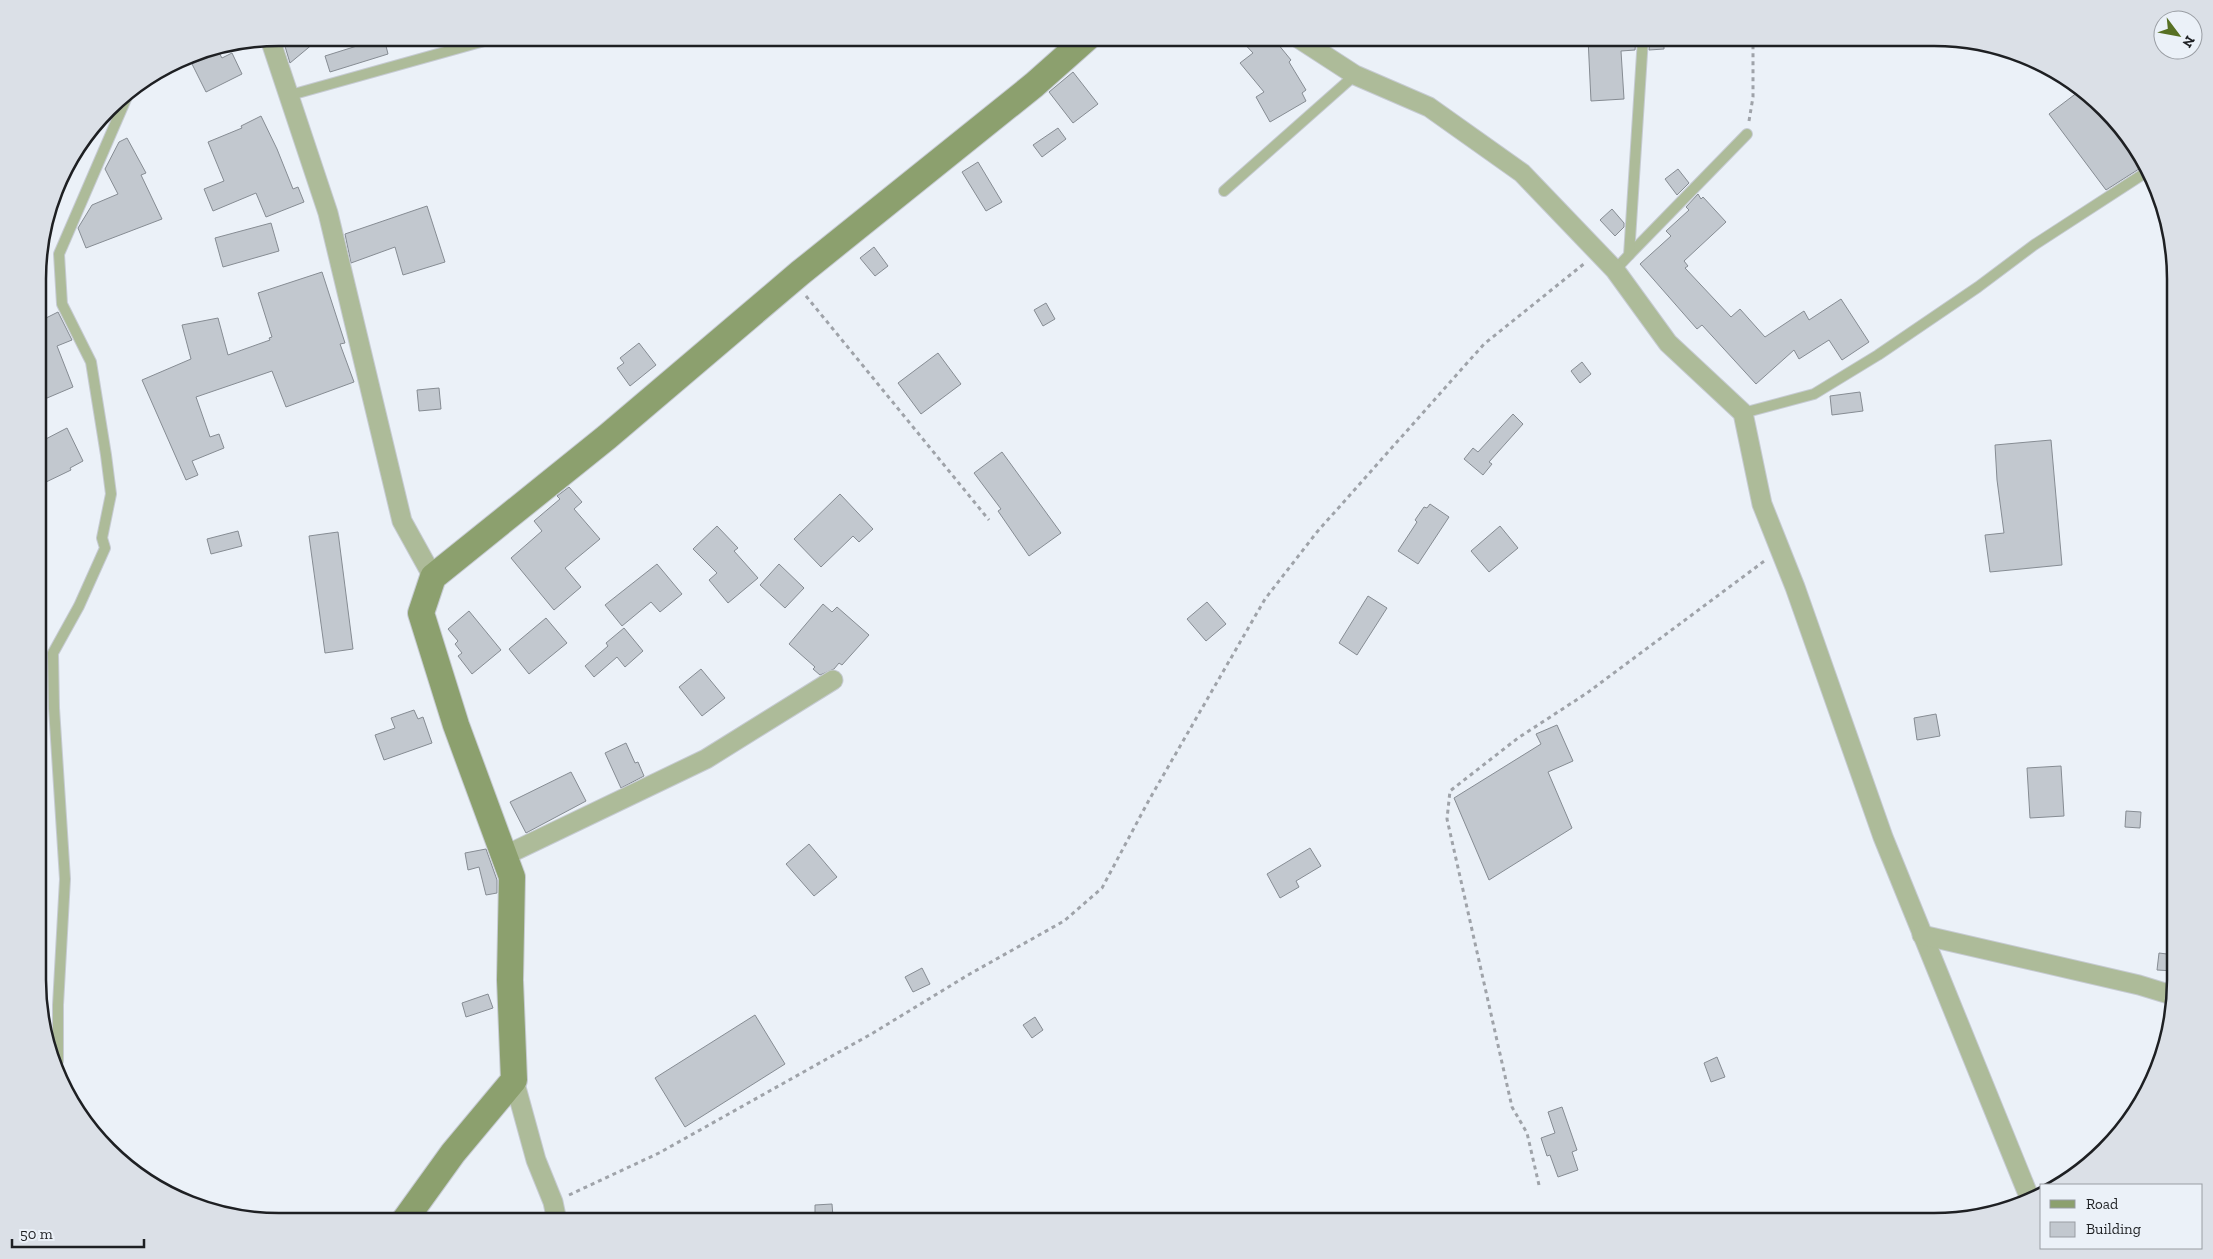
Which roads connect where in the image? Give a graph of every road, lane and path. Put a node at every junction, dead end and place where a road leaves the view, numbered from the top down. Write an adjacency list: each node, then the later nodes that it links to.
1 (273, 46): 8 (street)
2 (466, 46): 8 (lane)
3 (1078, 46): 16 (street)
4 (1310, 46): 7 (street)
5 (1642, 46): 14 (lane)
6 (1753, 46): 10 (path)
7 (1355, 75): 12 (lane); 13 (street)
8 (288, 96): 20 (street)
9 (122, 108): 25 (lane)
10 (1747, 134): 14 (lane)
11 (2142, 175): 17 (lane)
12 (1224, 192)
13 (1599, 252): 15 (street); 29 (path)
14 (1629, 255): 15 (lane)
15 (1615, 270): 17 (street)
16 (793, 279): 18 (path); 20 (street)
17 (1742, 413): 19 (street)
18 (989, 520)
19 (1780, 551): 23 (street); 27 (path)
20 (432, 576): 22 (street)
21 (833, 680): 22 (street)
22 (504, 856): 26 (street)
23 (1922, 935): 24 (street); 28 (street)
24 (2166, 993)
25 (58, 1051)
26 (514, 1080): 29 (street); 30 (street)
27 (1539, 1185)
28 (2028, 1193)
29 (553, 1202): 31 (street)
30 (410, 1213)
31 (555, 1213)

